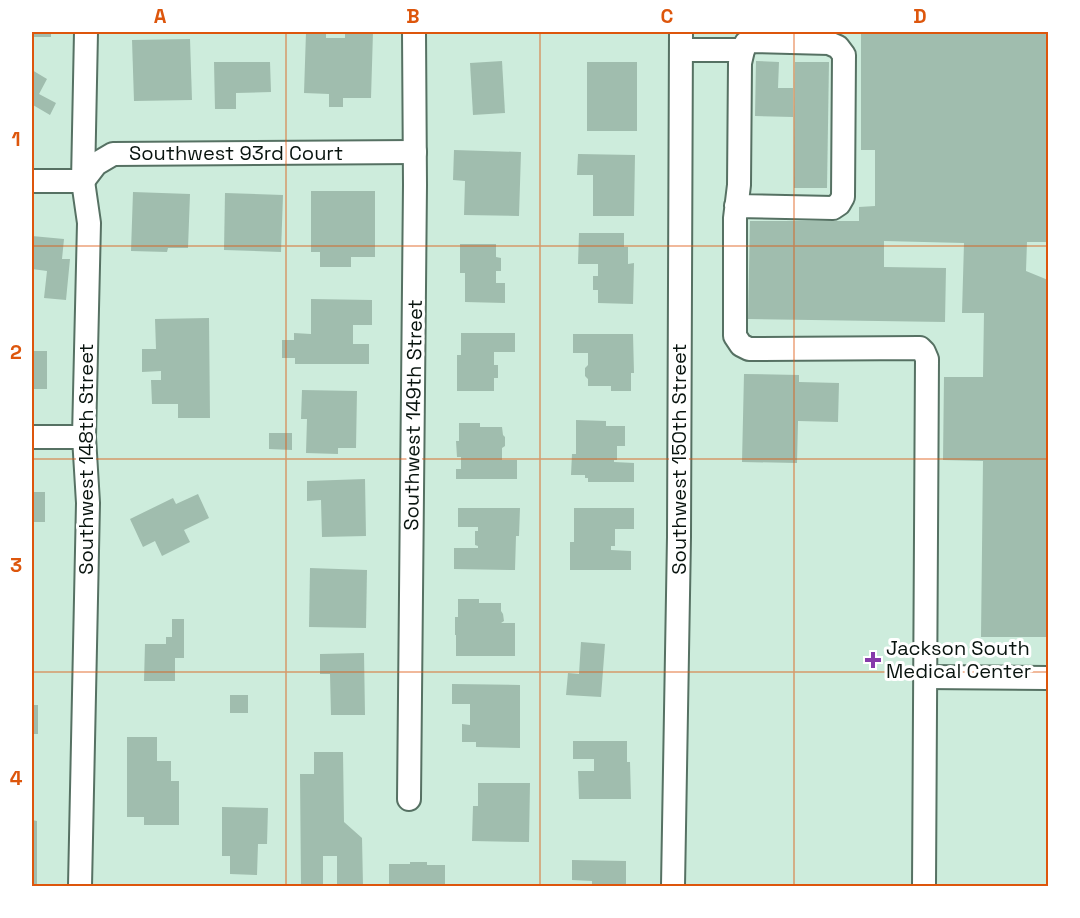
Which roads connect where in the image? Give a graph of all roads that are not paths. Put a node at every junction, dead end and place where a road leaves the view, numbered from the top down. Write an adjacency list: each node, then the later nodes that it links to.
1 (86, 32): 7 (street, Southwest 148th Street)
2 (414, 32): 5 (street, Southwest 149th Street)
3 (681, 41): 4 (street); 15 (street, Southwest 150th Street)
4 (750, 41): 8 (street); 8 (street)
5 (415, 152): 7 (street, Southwest 93rd Court); 13 (street, Southwest 149th Street)
6 (32, 181): 7 (street)
7 (83, 181): 10 (street, Southwest 148th Street)
8 (736, 206): 11 (street)
9 (32, 437): 10 (street)
10 (84, 437): 14 (street, Southwest 148th Street)
11 (925, 677): 12 (street); 16 (street)
12 (1048, 678)
13 (409, 799)
14 (81, 886)
15 (673, 886)
16 (924, 886)

